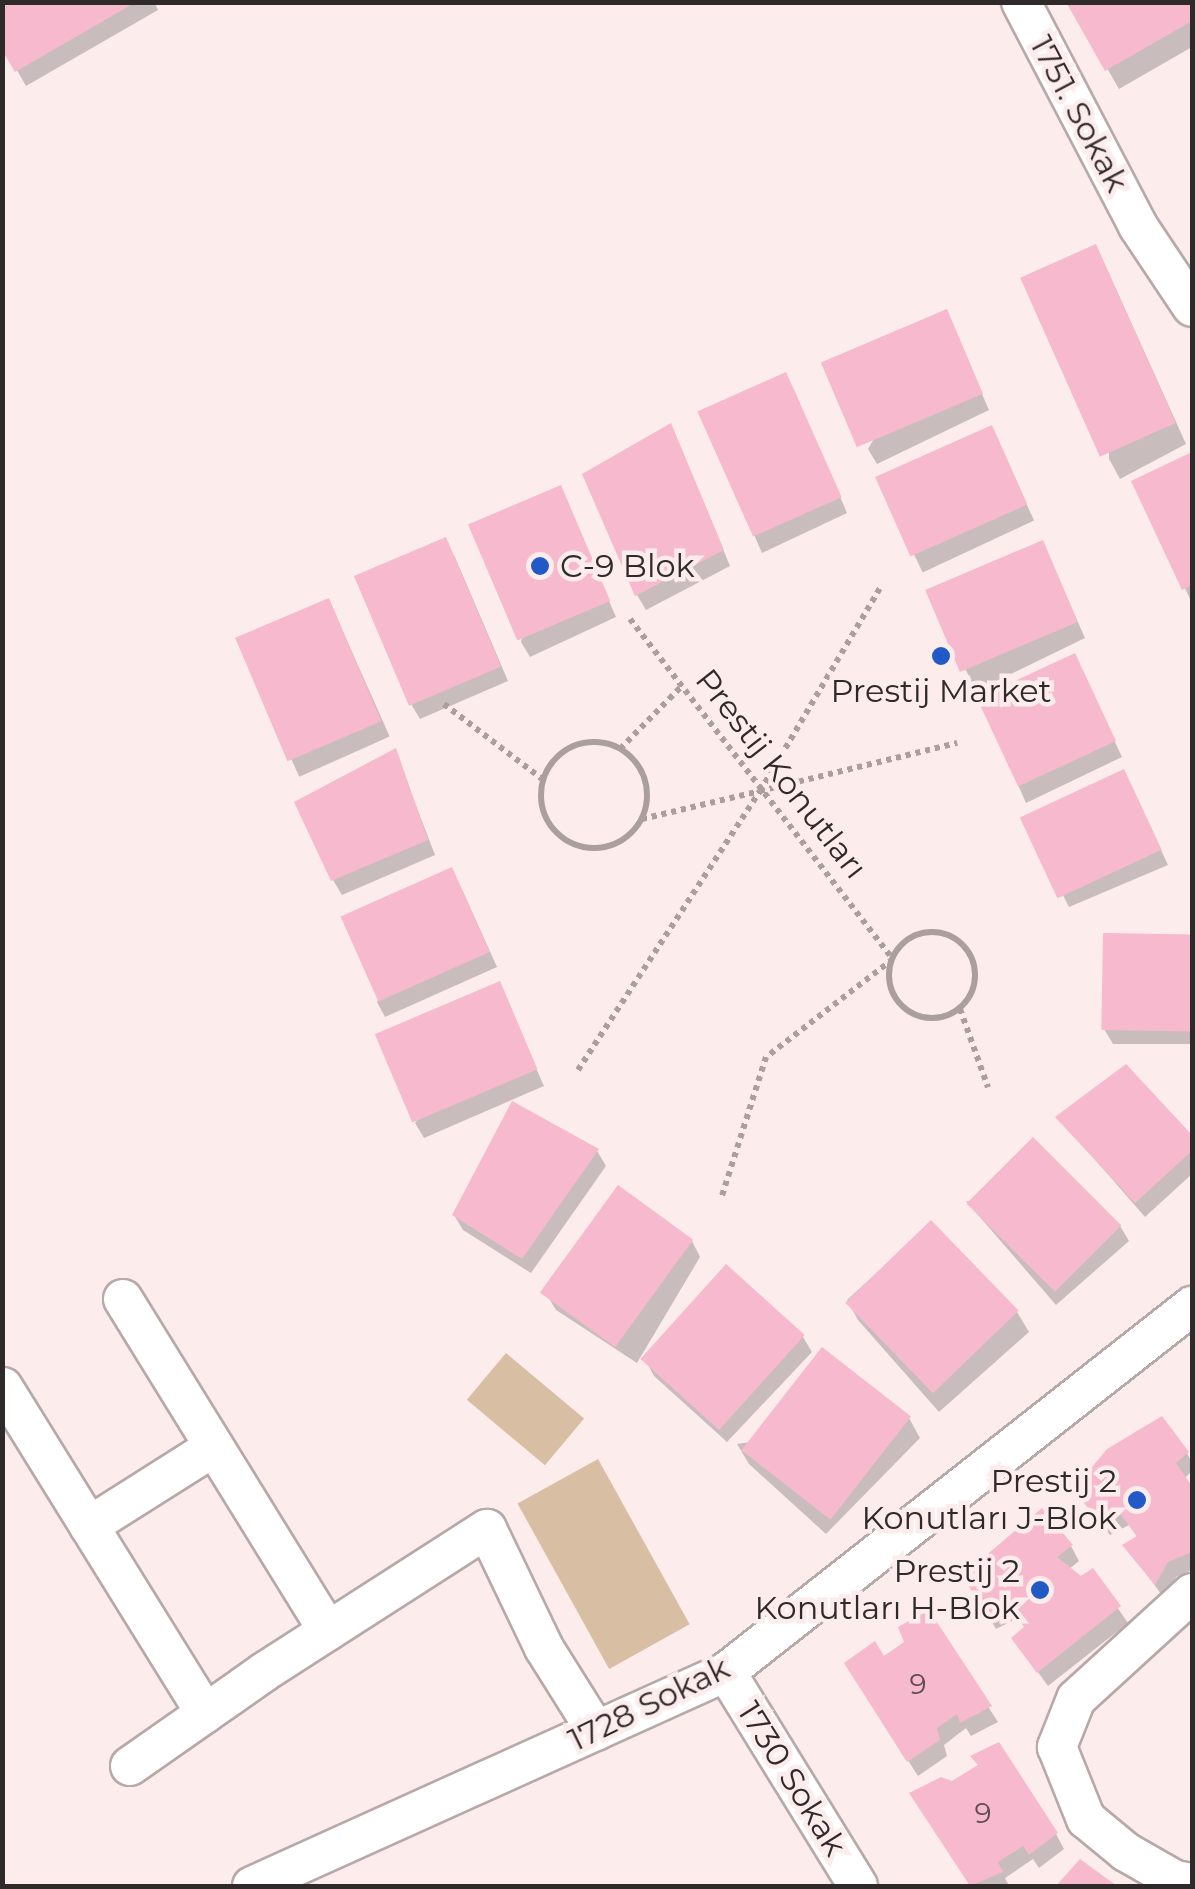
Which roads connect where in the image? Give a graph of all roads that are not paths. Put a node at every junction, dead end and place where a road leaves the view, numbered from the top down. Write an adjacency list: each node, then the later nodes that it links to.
1 (1021, 2): 2 (street, 1751. Sokak)
2 (1192, 307)
3 (123, 1299): 6 (street)
4 (1192, 1306): 10 (street, 1728 Sokak)
5 (3, 1387): 7 (street)
6 (214, 1447): 7 (street); 9 (street)
7 (89, 1526): 11 (street)
8 (1192, 1594): 14 (street)
9 (328, 1631): 11 (street); 12 (street)
10 (726, 1672): 12 (street, 1728 Sokak); 16 (street, 1730 Sokak)
11 (205, 1713): 13 (street)
12 (596, 1731): 15 (street, 1728 Sokak)
13 (130, 1766)
14 (1192, 1884)
15 (252, 1886)
16 (858, 1886)

